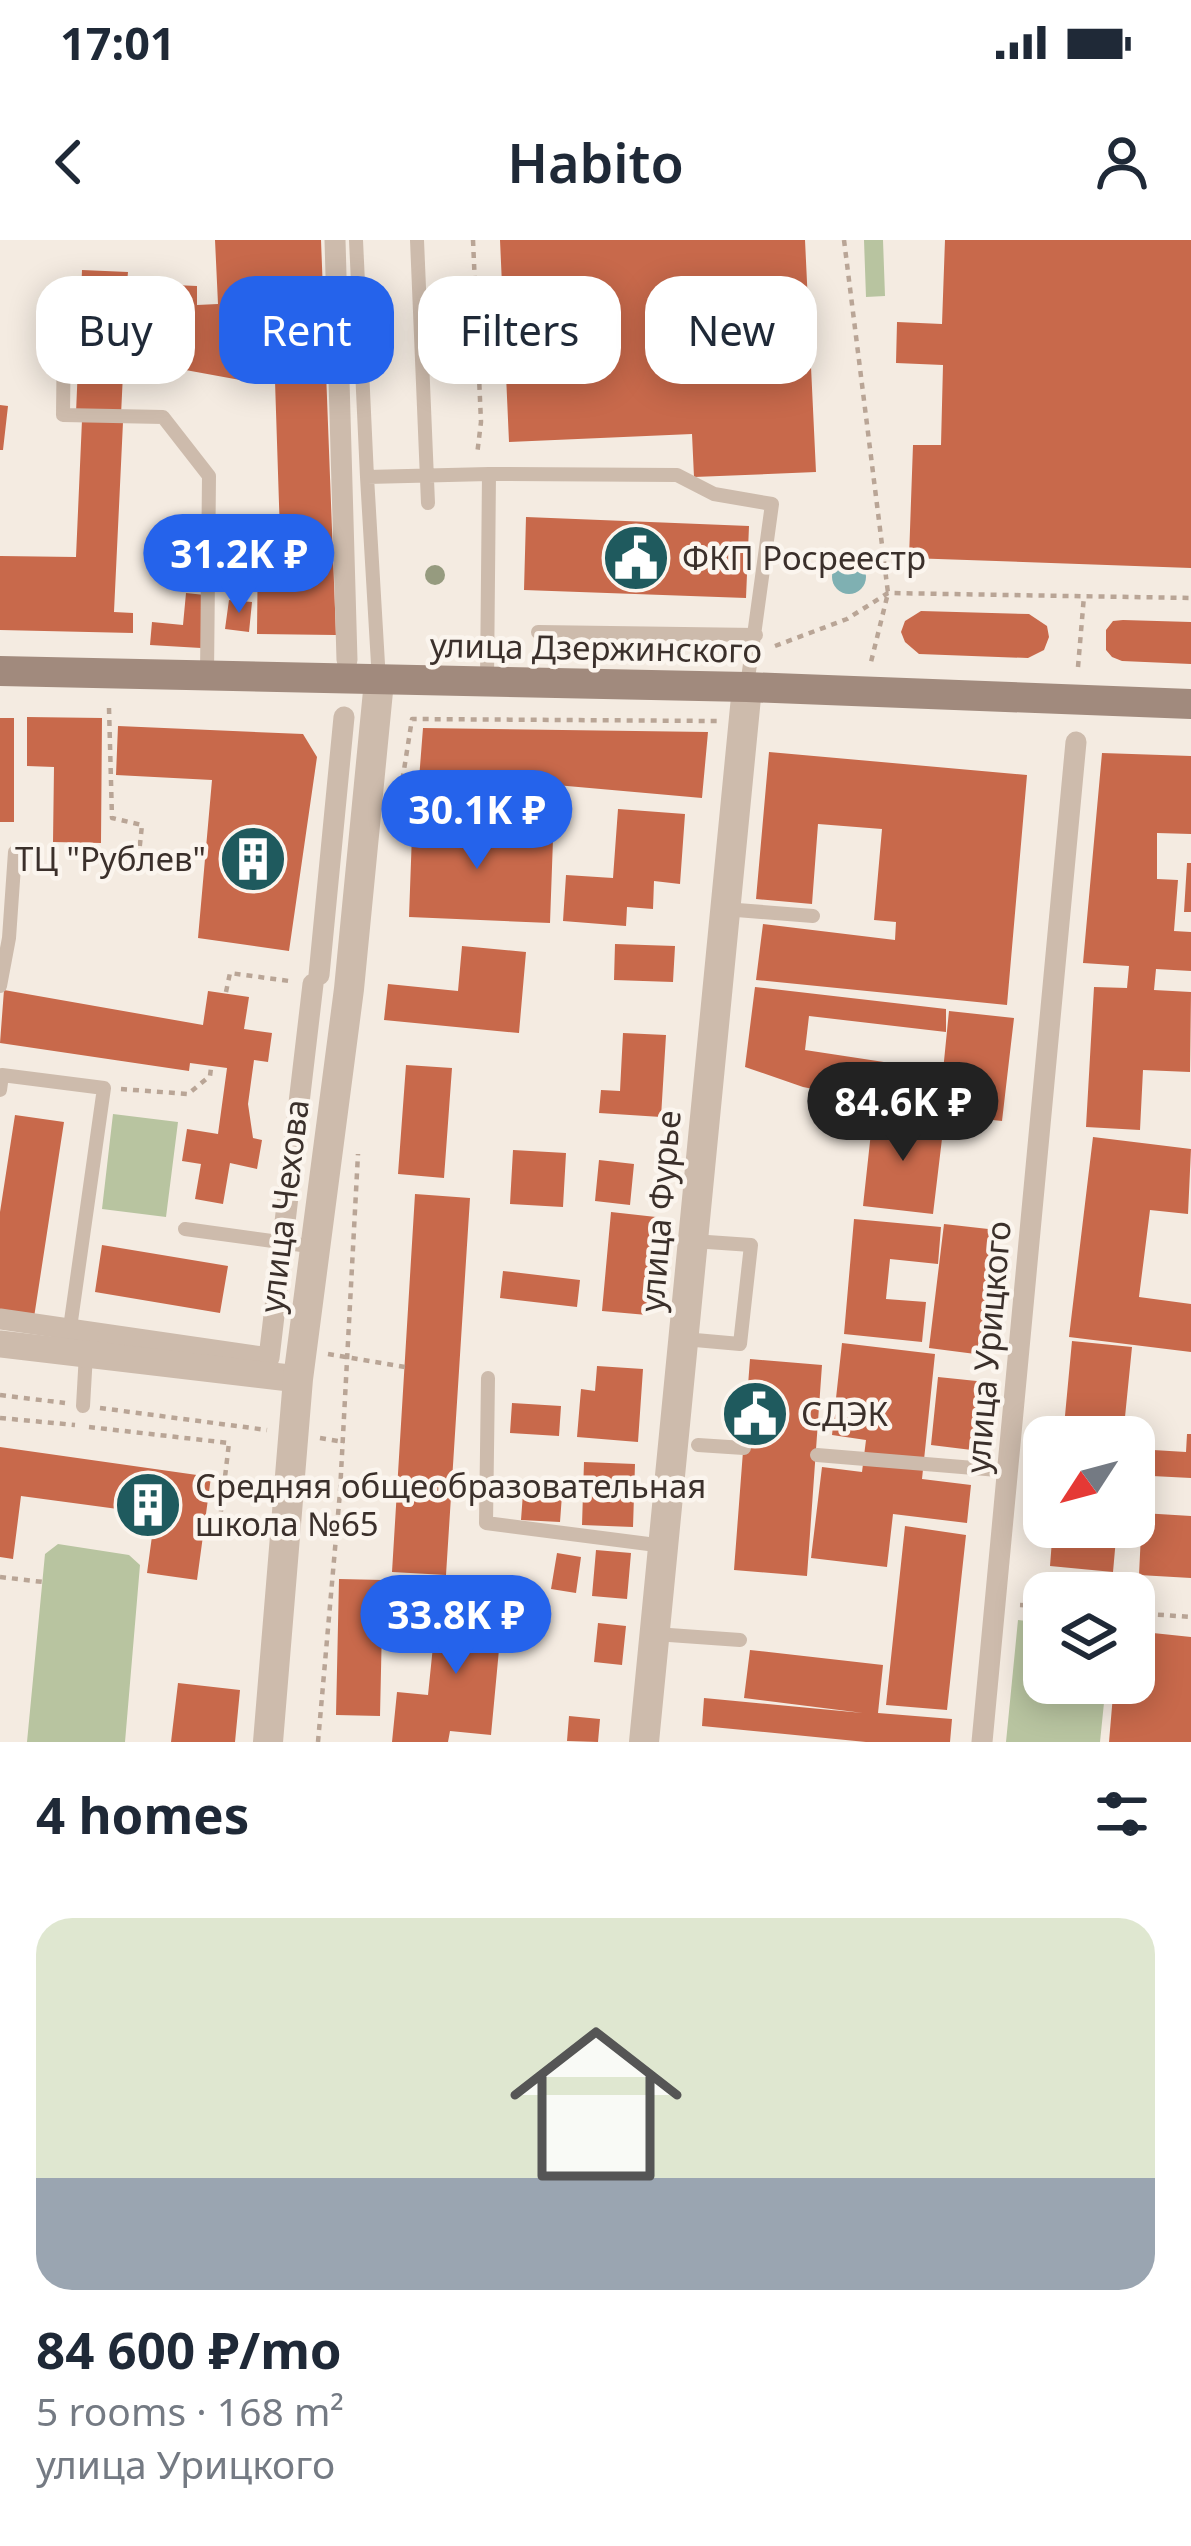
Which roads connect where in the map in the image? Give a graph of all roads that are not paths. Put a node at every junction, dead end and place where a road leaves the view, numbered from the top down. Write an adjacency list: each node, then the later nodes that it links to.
1 (335, 240): 11 (street)
2 (356, 240): 7 (lane)
3 (417, 240): 6 (lane)
4 (63, 384): 13 (lane)
5 (482, 474): 6 (lane); 10 (lane); 14 (lane)
6 (427, 476): 7 (lane); 8 (lane)
7 (367, 477): 15 (lane)
8 (428, 503)
9 (538, 632): 10 (lane)
10 (755, 635): 16 (lane)
11 (347, 660)
12 (0, 671): 13 (main road, улица Дзержинского)
13 (207, 675): 15 (main road, улица Дзержинского)
14 (487, 680): 15 (main road, улица Дзержинского); 16 (main road, улица Дзержинского)
15 (379, 681): 28 (street, улица Чехова)
16 (747, 687): 17 (main road, улица Дзержинского); 21 (street, улица Фурье)
17 (1191, 704)
18 (344, 717): 27 (street)
19 (1076, 742): 39 (street, улица Урицкого)
20 (14, 852): 23 (lane)
21 (724, 909): 22 (lane); 26 (street, улица Фурье)
22 (813, 916)
23 (0, 986)
24 (1, 1079): 32 (lane)
25 (185, 1229): 27 (lane)
26 (693, 1240): 30 (street, улица Фурье); 30 (lane)
27 (283, 1242): 28 (lane); 32 (street)
28 (316, 1247): 33 (street, улица Чехова)
29 (0, 1319): 32 (street)
30 (684, 1339): 40 (street, улица Фурье)
31 (0, 1344): 32 (street)
32 (74, 1345): 33 (street); 35 (lane)
33 (300, 1364): 43 (street, улица Чехова)
34 (488, 1378): 40 (lane)
35 (83, 1406)
36 (698, 1445): 37 (lane)
37 (744, 1448)
38 (817, 1455): 39 (lane)
39 (1010, 1471): 45 (street, улица Урицкого)
40 (664, 1546): 41 (street, улица Фурье)
41 (655, 1634): 42 (lane); 44 (street, улица Фурье)
42 (740, 1640)
43 (268, 1742)
44 (644, 1742)
45 (982, 1742)

